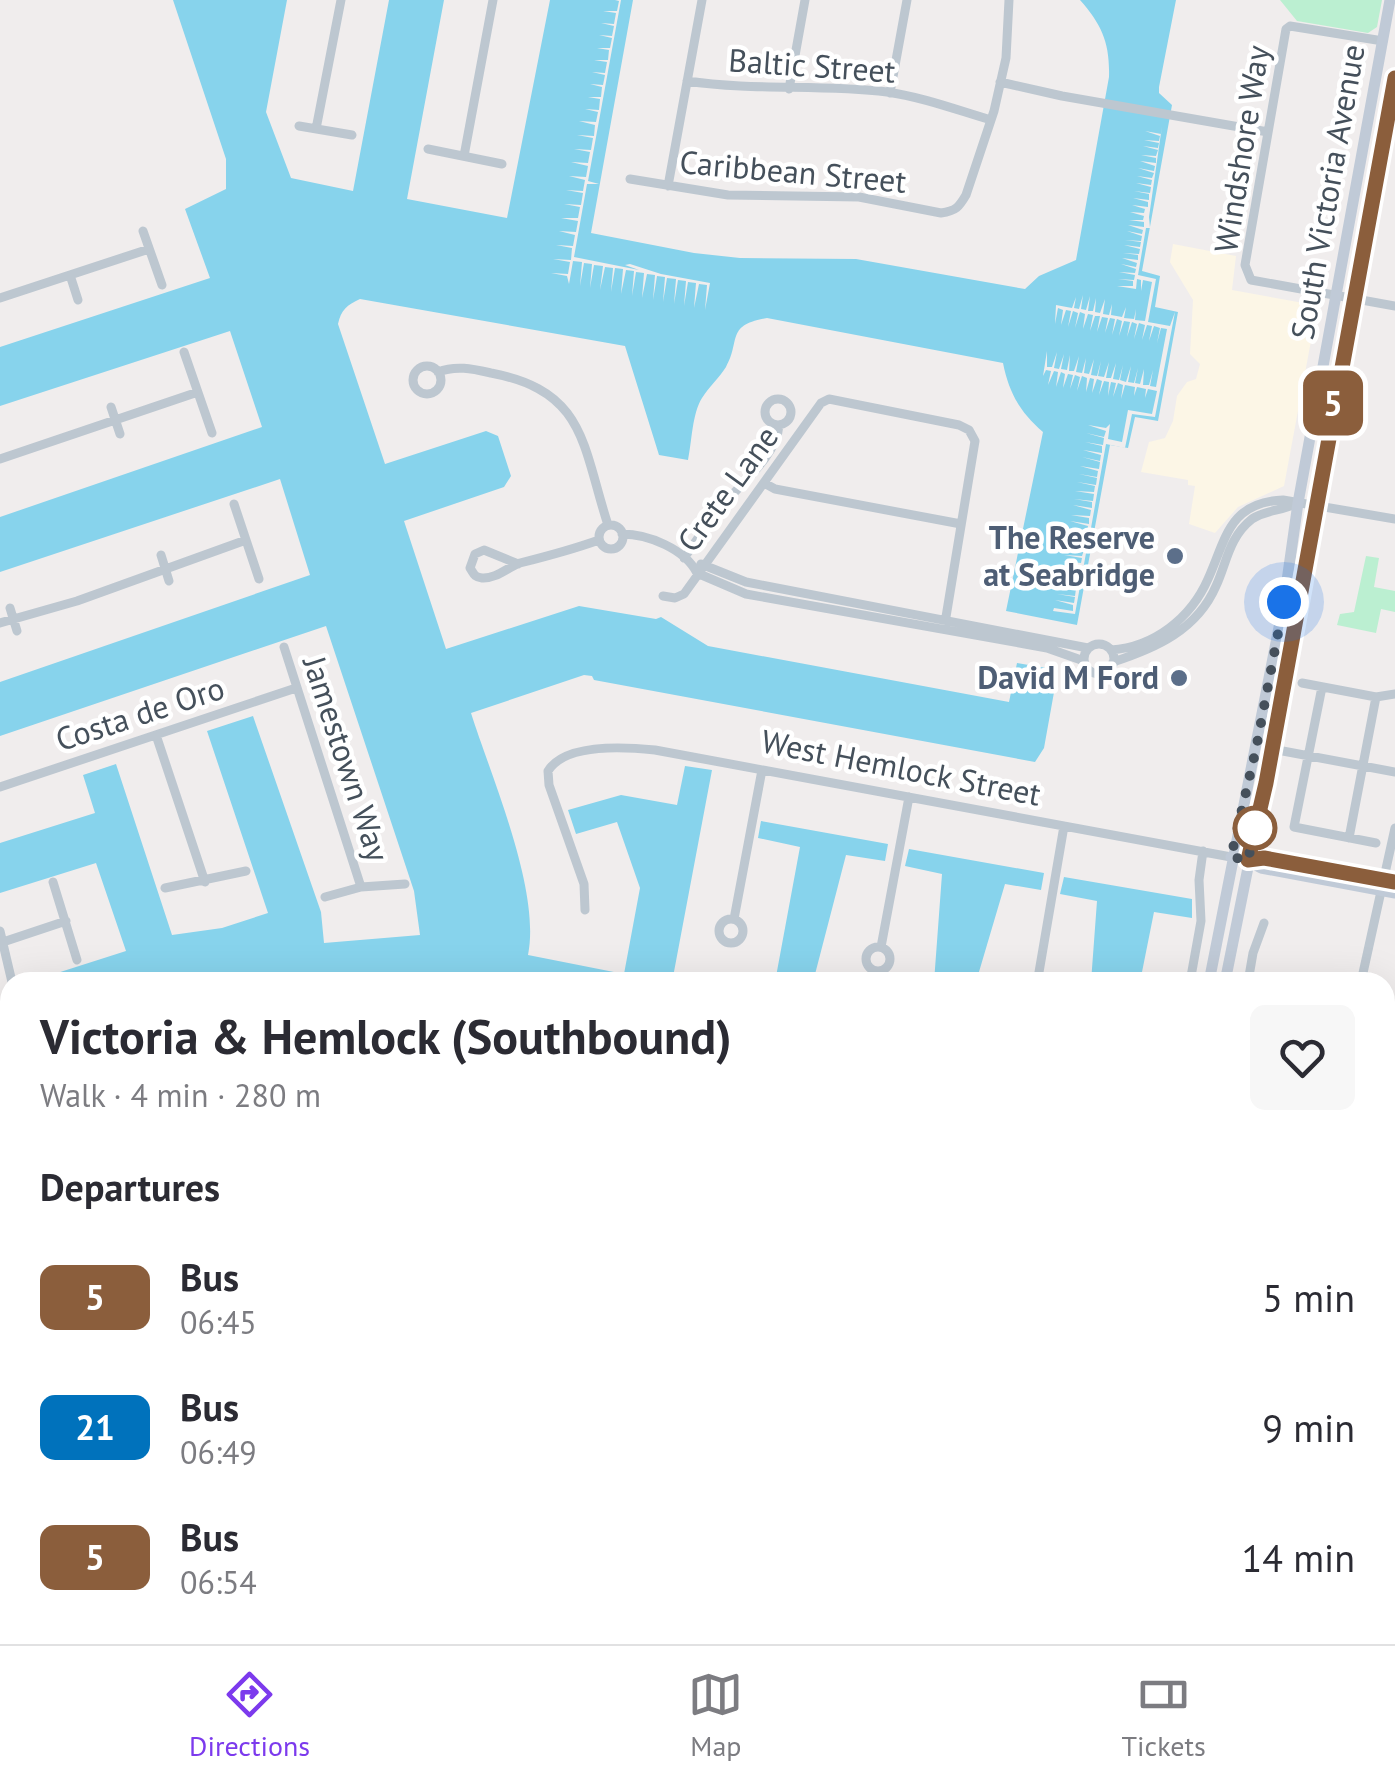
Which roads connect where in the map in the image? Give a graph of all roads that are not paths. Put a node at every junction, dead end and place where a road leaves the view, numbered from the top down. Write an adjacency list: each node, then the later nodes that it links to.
1 (341, 0): 16 (street)
2 (493, 0): 20 (street)
3 (702, 0): 10 (street)
4 (805, 0): 12 (street)
5 (906, 0): 13 (street)
6 (1010, 0): 11 (street)
7 (1390, 0): 8 (main road, South Victoria Avenue)
8 (1383, 41): 17 (street, Windshore Way); 28 (main road, South Victoria Avenue)
9 (1395, 79): 29 (main road, South Victoria Avenue)
10 (687, 81): 12 (street, Baltic Street); 23 (street)
11 (1000, 82): 14 (street); 17 (street)
12 (789, 89): 13 (street, Baltic Street)
13 (890, 92): 14 (street, Baltic Street)
14 (991, 120): 23 (street, Caribbean Street)
15 (299, 126): 16 (street)
16 (316, 129): 18 (street)
17 (1268, 132): 28 (street, Windshore Way)
18 (352, 135)
19 (428, 149): 20 (street)
20 (464, 156): 21 (street)
21 (502, 164)
22 (630, 179): 23 (street, Caribbean Street)
23 (668, 186)
24 (143, 232): 25 (street)
25 (149, 249): 26 (street); 27 (street)
26 (70, 275): 30 (street); 31 (street)
27 (162, 286)
28 (1338, 295): 29 (street); 43 (main road, South Victoria Avenue)
29 (1353, 297): 32 (street); 45 (main road, South Victoria Avenue)
30 (0, 298)
31 (78, 300)
32 (1395, 306)
33 (184, 352): 35 (street)
34 (438, 372): 48 (street)
35 (195, 394): 37 (street); 39 (street)
36 (111, 407): 37 (street)
37 (115, 420): 40 (street); 41 (street)
38 (780, 426): 54 (street)
39 (212, 433)
40 (120, 434)
41 (0, 459)
42 (764, 482): 47 (street); 47 (street, Crete Lane); 54 (street, Crete Lane)
43 (1298, 503): 45 (street); 65 (street); 67 (street); 86 (main road, South Victoria Avenue)
44 (234, 504): 50 (street)
45 (1315, 504): 46 (street); 74 (main road, South Victoria Avenue)
46 (1395, 519)
47 (961, 524): 61 (street)
48 (608, 525): 49 (street); 51 (street)
49 (622, 534): 51 (street); 54 (street)
50 (246, 540): 55 (street); 56 (street)
51 (599, 540): 53 (street)
52 (160, 556): 55 (street)
53 (518, 564): 53 (street)
54 (694, 565): 58 (street, Crete Lane); 61 (street)
55 (164, 568): 57 (street); 59 (street)
56 (259, 580)
57 (169, 581)
58 (663, 596)
59 (12, 613): 60 (street); 62 (street)
60 (0, 623)
61 (944, 624): 64 (street); 66 (street)
62 (17, 632)
63 (284, 647): 70 (street, Jamestown Way)
64 (1088, 648): 65 (street); 66 (street)
65 (1111, 650): 67 (street)
66 (1084, 661): 67 (street)
67 (1114, 662)
68 (1302, 683): 69 (street)
69 (1322, 687): 72 (street); 75 (street)
70 (296, 688): 73 (street, Costa de Oro); 92 (street, Jamestown Way)
71 (1395, 694): 72 (street)
72 (1376, 697): 76 (street)
73 (156, 735): 79 (street, Costa de Oro); 90 (street)
74 (1272, 749): 75 (street); 87 (main road, South Victoria Avenue)
75 (1308, 756): 76 (street); 83 (street)
76 (1363, 766): 78 (street); 83 (street)
77 (762, 770): 80 (street, West Hemlock Street); 96 (street, West Hemlock Street); 97 (street)
78 (1395, 772)
79 (0, 787)
80 (909, 796): 81 (street, West Hemlock Street); 101 (street)
81 (1064, 826): 85 (street, West Hemlock Street); 104 (street)
82 (1395, 828): 93 (street)
83 (1350, 838): 84 (street)
84 (1376, 843)
85 (1203, 851): 86 (street, West Hemlock Street); 105 (street)
86 (1231, 857): 87 (main road, West Hemlock Street); 106 (main road, South Victoria Avenue)
87 (1248, 860): 93 (main road, West Hemlock Street); 107 (main road, South Victoria Avenue)
88 (246, 871): 90 (street)
89 (52, 882): 98 (street)
90 (205, 882): 94 (street)
91 (405, 884): 92 (street, Jamestown Way)
92 (361, 886): 95 (street, Jamestown Way)
93 (1389, 887): 109 (street)
94 (165, 888)
95 (324, 896)
96 (585, 910)
97 (734, 919)
98 (66, 921): 100 (street); 102 (street)
99 (1264, 923): 108 (street)
100 (1, 937): 103 (street)
101 (881, 947)
102 (77, 960)
103 (10, 972)
104 (1043, 972)
105 (1192, 972)
106 (1211, 972)
107 (1227, 972)
108 (1250, 972)
109 (1364, 972)

